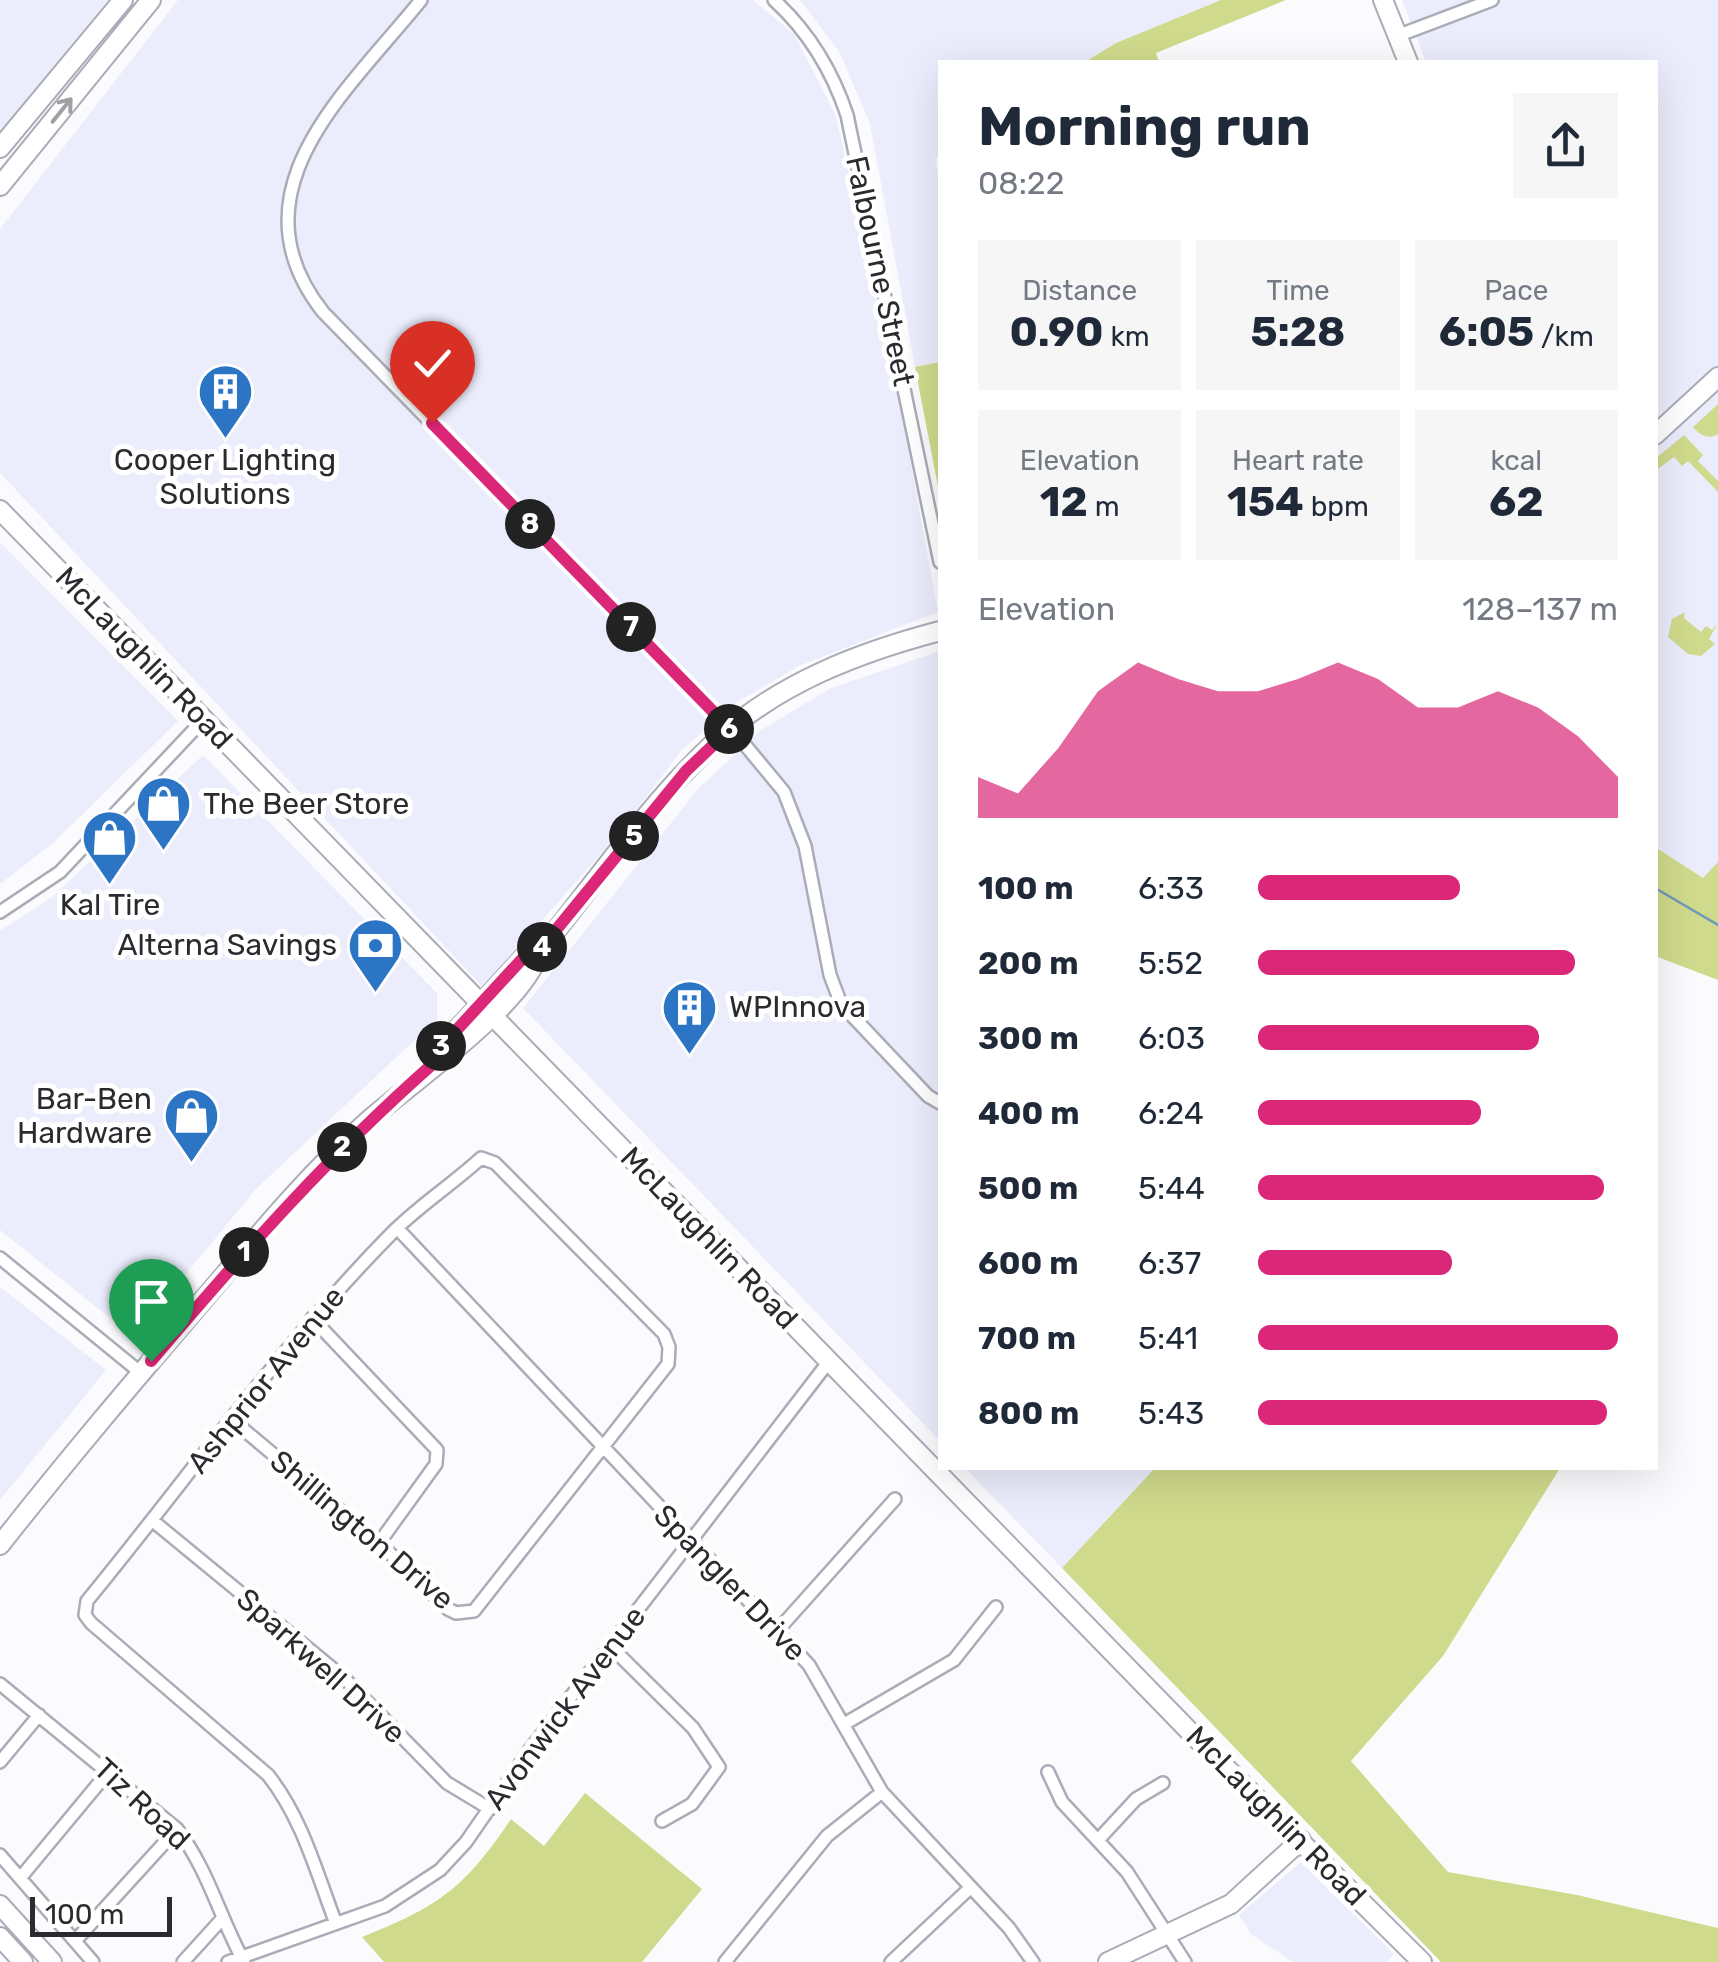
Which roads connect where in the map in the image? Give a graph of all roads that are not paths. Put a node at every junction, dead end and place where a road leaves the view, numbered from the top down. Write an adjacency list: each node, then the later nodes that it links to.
1 (123, 0): 9 (street)
2 (151, 0): 10 (street, one-way to 2)
3 (421, 0): 17 (street)
4 (774, 0): 14 (street, Falbourne Street)
5 (1383, 0): 7 (street)
6 (1492, 0): 7 (street)
7 (1398, 36): 8 (street)
8 (1407, 60)
9 (0, 148)
10 (0, 186)
11 (1718, 377): 12 (street)
12 (1658, 432)
13 (0, 510): 16 (street, McLaughlin Road)
14 (938, 552)
15 (938, 632): 17 (street)
16 (205, 718): 18 (street); 19 (street, McLaughlin Road)
17 (730, 729): 19 (street); 20 (street)
18 (0, 912)
19 (487, 1010): 24 (street, McLaughlin Road); 25 (street)
20 (938, 1102)
21 (397, 1228): 23 (street, Ashprior Avenue); 27 (street, Spangler Drive); 27 (street, Ashprior Avenue)
22 (0, 1258): 25 (street)
23 (312, 1318): 26 (street, Ashprior Avenue); 31 (street)
24 (830, 1360): 30 (street, Avonwick Avenue); 48 (street, McLaughlin Road)
25 (141, 1373): 32 (street)
26 (230, 1419): 29 (street, Ashprior Avenue); 31 (street, Shillington Drive)
27 (604, 1448): 30 (street, Spangler Drive); 31 (street, Shillington Drive)
28 (895, 1499): 34 (street)
29 (153, 1521): 44 (street, Sparkwell Drive); 54 (street, Ashprior Avenue)
30 (689, 1542): 34 (street, Spangler Drive); 35 (street, Avonwick Avenue)
31 (379, 1543)
32 (0, 1544)
33 (996, 1607): 38 (street)
34 (778, 1630): 38 (street, Spangler Drive)
35 (610, 1646): 44 (street, Avonwick Avenue); 45 (street)
36 (0, 1684): 37 (street, Tiz Road)
37 (39, 1715): 39 (street); 40 (street, Tiz Road)
38 (846, 1723): 43 (street, Spangler Drive)
39 (0, 1762)
40 (108, 1771): 46 (street, Tiz Road); 50 (street)
41 (1048, 1772): 47 (street)
42 (1163, 1782): 47 (street)
43 (882, 1792): 51 (street, Spangler Drive); 64 (street)
44 (490, 1809): 54 (street, Avonwick Avenue)
45 (662, 1821)
46 (177, 1829): 53 (street, Tiz Road); 57 (street)
47 (1099, 1839): 55 (street)
48 (1301, 1840): 55 (street); 69 (street, McLaughlin Road)
49 (0, 1855): 50 (street)
50 (20, 1877): 57 (street)
51 (971, 1887): 65 (street); 66 (street, Spangler Drive)
52 (0, 1905): 60 (street)
53 (221, 1920): 58 (street, Tiz Road); 62 (street)
54 (334, 1922): 58 (street, Avonwick Avenue)
55 (1169, 1933): 67 (street); 68 (street)
56 (0, 1936): 59 (street)
57 (76, 1941): 61 (street)
58 (242, 1959): 63 (street, Avonwick Avenue)
59 (23, 1962)
60 (52, 1962)
61 (93, 1962)
62 (183, 1962)
63 (228, 1962)
64 (726, 1962)
65 (891, 1962)
66 (1032, 1962)
67 (1108, 1962)
68 (1185, 1962)
69 (1422, 1962)

